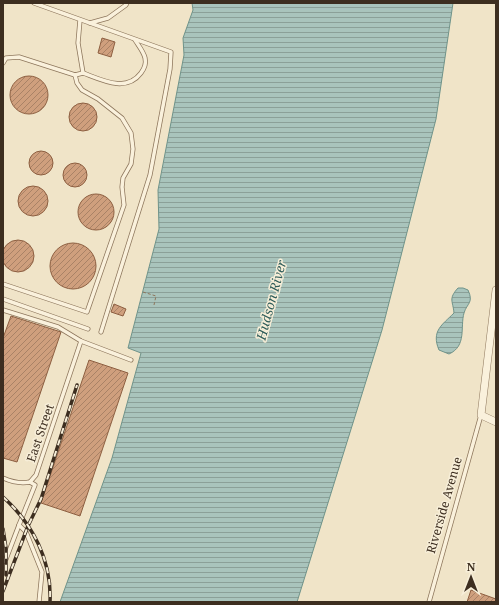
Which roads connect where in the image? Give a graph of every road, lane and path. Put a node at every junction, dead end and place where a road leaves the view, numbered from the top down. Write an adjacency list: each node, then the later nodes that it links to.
1 (34, 3): 3 (lane)
2 (127, 3): 4 (lane)
3 (80, 20): 4 (lane); 7 (lane)
4 (89, 24): 5 (lane)
5 (135, 40): 7 (lane); 16 (lane)
6 (3, 63): 8 (lane)
7 (82, 73): 8 (lane)
8 (75, 75): 9 (lane)
9 (3, 284)
10 (496, 290): 19 (street, Riverside Avenue)
11 (143, 292): 13 (path)
12 (3, 299): 15 (lane)
13 (154, 305)
14 (3, 310): 17 (lane)
15 (88, 328)
16 (101, 332)
17 (81, 341): 18 (lane); 22 (lane, East Street)
18 (132, 360)
19 (481, 415): 20 (street); 26 (lane, Riverside Avenue)
20 (496, 422)
21 (3, 478): 22 (lane)
22 (30, 482): 23 (lane)
23 (19, 525): 24 (lane); 25 (lane)
24 (3, 562)
25 (39, 602)
26 (429, 602)

